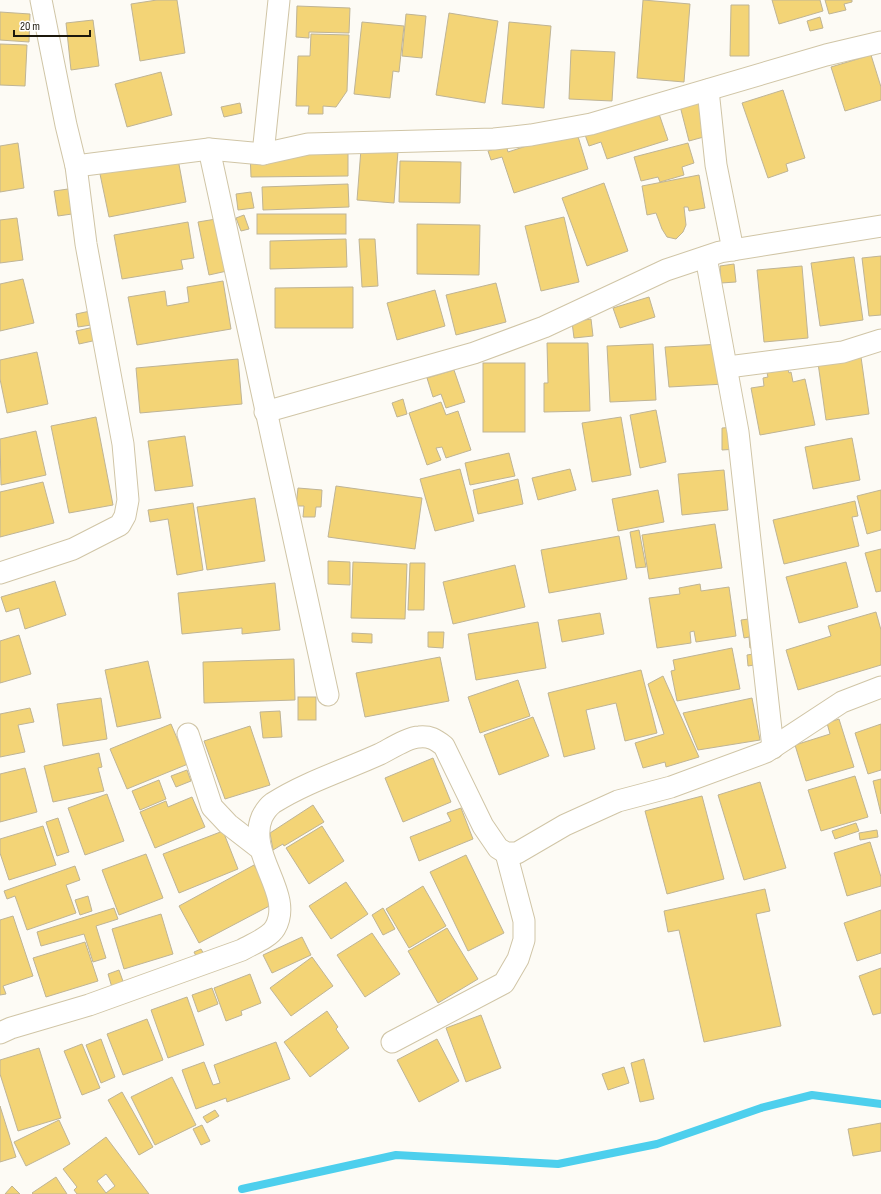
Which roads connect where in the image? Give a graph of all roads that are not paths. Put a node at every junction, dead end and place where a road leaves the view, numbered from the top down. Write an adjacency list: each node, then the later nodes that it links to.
1 (41, 0): 7 (street)
2 (279, 0): 6 (street)
3 (881, 42): 4 (street)
4 (708, 90): 6 (street); 9 (street)
5 (209, 149): 6 (street); 7 (street); 13 (street)
6 (263, 154)
7 (76, 166): 14 (street)
8 (881, 226): 9 (street)
9 (734, 250): 10 (street)
10 (706, 257): 12 (street); 13 (street)
11 (881, 340): 12 (street)
12 (728, 368): 18 (street)
13 (265, 412): 16 (street)
14 (0, 573)
15 (881, 687): 18 (street)
16 (328, 695)
17 (188, 734): 19 (street)
18 (773, 748): 20 (street)
19 (259, 848): 20 (street); 21 (street)
20 (506, 852): 22 (street)
21 (0, 1033)
22 (392, 1042)

